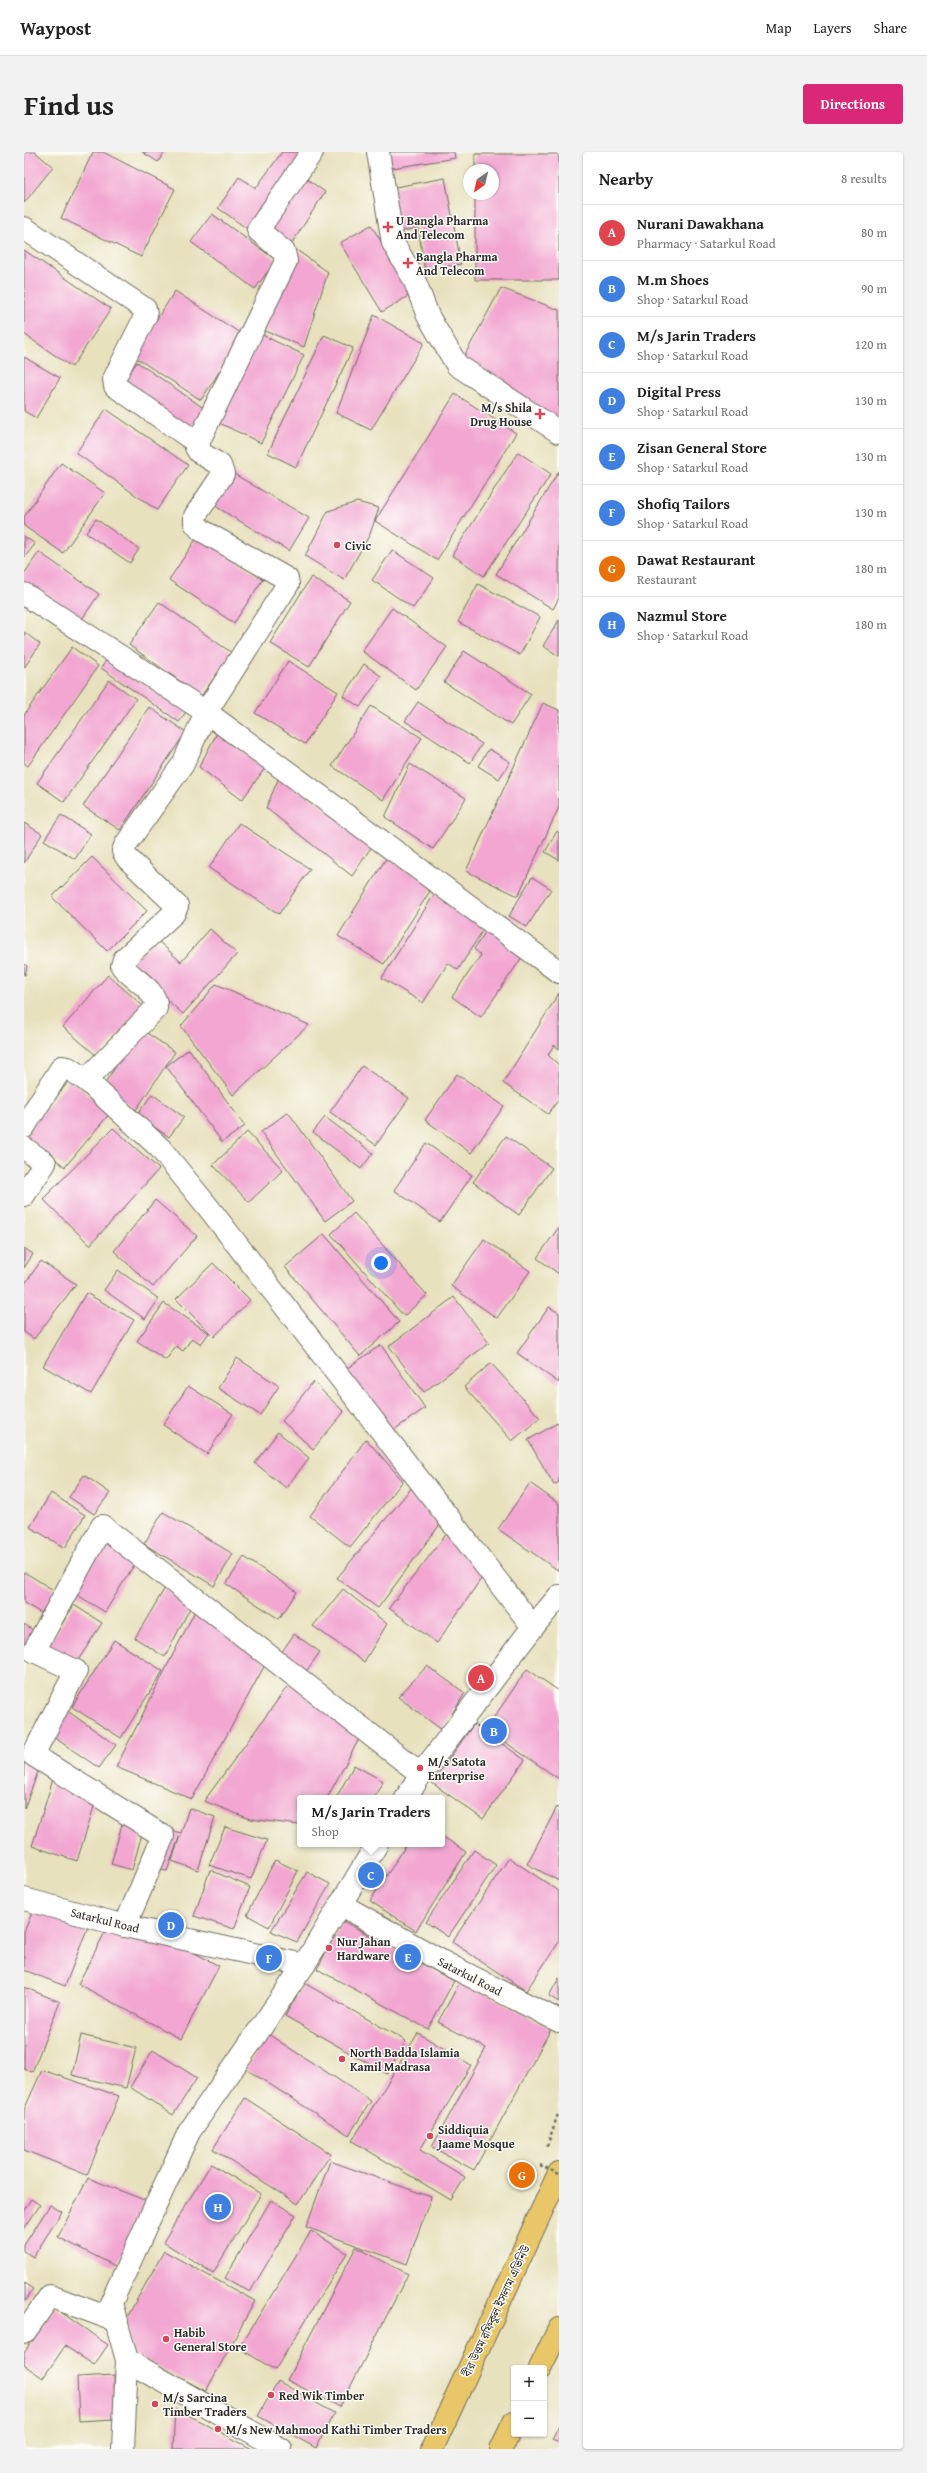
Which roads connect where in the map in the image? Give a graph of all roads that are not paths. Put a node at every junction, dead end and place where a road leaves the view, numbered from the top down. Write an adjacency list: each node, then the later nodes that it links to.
1 (312, 152): 5 (street)
2 (378, 152): 4 (street)
3 (24, 228): 5 (street)
4 (559, 432)
5 (199, 444): 7 (street)
6 (24, 594): 7 (street)
7 (206, 712): 8 (street); 9 (street)
8 (559, 972)
9 (86, 1080): 10 (street); 14 (street)
10 (24, 1127)
11 (24, 1148): 12 (street)
12 (24, 1195)
13 (559, 1596): 14 (street)
14 (533, 1627): 15 (street)
15 (421, 1774): 16 (street); 20 (street)
16 (408, 1795)
17 (375, 1847): 19 (street)
18 (24, 1899): 20 (street, Satarkul Road)
19 (340, 1904): 21 (street); 22 (street, Satarkul Road)
20 (125, 1926): 21 (street, Satarkul Road)
21 (304, 1964): 24 (street)
22 (559, 2021)
23 (553, 2170): 32 (main road, বীর উত্তম রফিকুল ইসলাম এভিনিউ)
24 (117, 2321): 26 (street); 27 (street)
25 (559, 2329): 28 (main road)
26 (24, 2332)
27 (127, 2360): 30 (street); 31 (street)
28 (541, 2365)
29 (511, 2428): 33 (main road)
30 (123, 2449)
31 (281, 2449)
32 (432, 2449)
33 (501, 2449)

